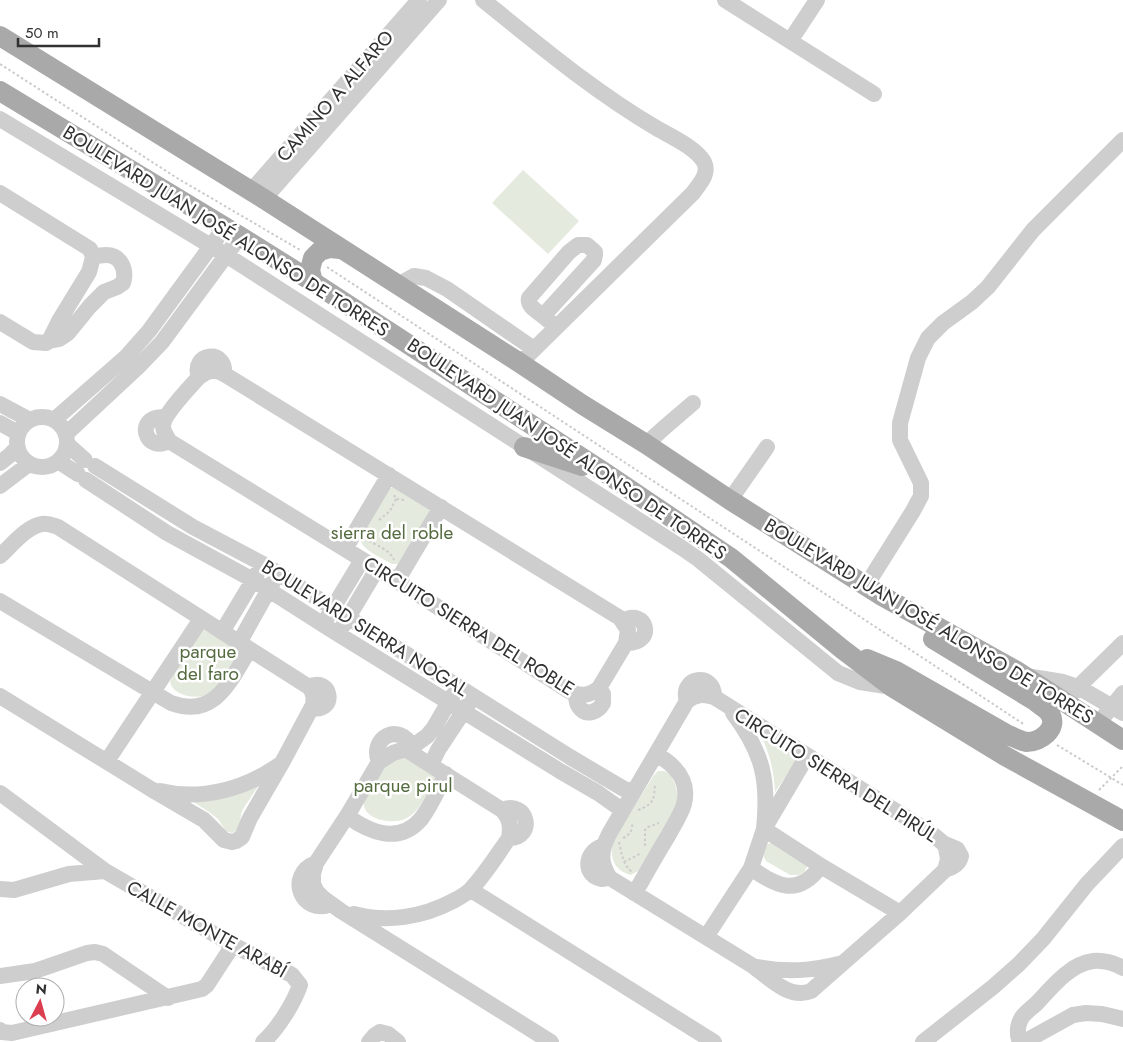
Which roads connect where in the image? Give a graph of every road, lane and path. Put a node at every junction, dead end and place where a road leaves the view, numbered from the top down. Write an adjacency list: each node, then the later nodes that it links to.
1 (419, 0): 14 (street, CAMINO A ALFARO)
2 (439, 0): 14 (street)
3 (483, 0): 24 (street)
4 (817, 0): 7 (street)
5 (728, 1): 7 (street)
6 (0, 36): 14 (main road, BOULEVARD JUAN JOSÉ ALONSO DE TORRES)
7 (790, 41): 10 (street)
8 (0, 64): 20 (path)
9 (0, 92): 15 (main road, BOULEVARD JUAN JOSÉ ALONSO DE TORRES)
10 (874, 94)
11 (0, 119): 16 (street)
12 (1123, 140): 57 (street)
13 (0, 193): 19 (street)
14 (258, 195): 17 (main road, BOULEVARD JUAN JOSÉ ALONSO DE TORRES)
15 (232, 232): 16 (street); 18 (street); 21 (main road, BOULEVARD JUAN JOSÉ ALONSO DE TORRES)
16 (211, 246): 18 (street); 30 (street)
17 (340, 248): 20 (main road); 26 (main road, BOULEVARD JUAN JOSÉ ALONSO DE TORRES)
18 (226, 255): 32 (street); 35 (street)
19 (93, 257): 25 (street); 25 (street)
20 (313, 258): 21 (main road); 81 (path)
21 (313, 282): 41 (main road, BOULEVARD JUAN JOSÉ ALONSO DE TORRES)
22 (543, 316): 24 (street)
23 (0, 322): 25 (street)
24 (556, 327): 26 (street)
25 (49, 341)
26 (527, 356): 34 (main road, BOULEVARD JUAN JOSÉ ALONSO DE TORRES)
27 (693, 403): 34 (street)
28 (0, 404): 29 (street)
29 (30, 420): 30 (street); 33 (street)
30 (54, 420): 32 (street)
31 (0, 423): 33 (street)
32 (66, 439): 37 (street); 40 (street, BOULEVARD SIERRA NOGAL)
33 (17, 440): 38 (street); 39 (street)
34 (646, 444): 45 (main road, BOULEVARD JUAN JOSÉ ALONSO DE TORRES)
35 (524, 447): 41 (main road); 70 (street)
36 (767, 447): 45 (street)
37 (58, 461): 39 (street); 40 (street, BOULEVARD SIERRA NOGAL)
38 (0, 464)
39 (30, 464): 43 (street)
40 (86, 470): 50 (street, BOULEVARD SIERRA NOGAL); 54 (street, BOULEVARD SIERRA NOGAL)
41 (607, 474): 67 (main road, BOULEVARD JUAN JOSÉ ALONSO DE TORRES)
42 (390, 475): 46 (street, CIRCUITO SIERRA DEL ROBLE); 47 (street); 47 (street, CIRCUITO SIERRA DEL ROBLE)
43 (0, 486)
44 (396, 499): 51 (path)
45 (730, 500): 57 (main road, BOULEVARD JUAN JOSÉ ALONSO DE TORRES)
46 (441, 507): 55 (street); 55 (street, CIRCUITO SIERRA DEL ROBLE)
47 (344, 549): 49 (street, CIRCUITO SIERRA DEL ROBLE)
48 (0, 556): 61 (street)
49 (362, 560): 52 (street, CIRCUITO SIERRA DEL ROBLE); 59 (street)
50 (263, 564): 53 (street, BOULEVARD SIERRA NOGAL); 54 (street)
51 (394, 564)
52 (377, 569): 55 (street, CIRCUITO SIERRA DEL ROBLE); 60 (street)
53 (278, 573): 56 (street); 59 (street, BOULEVARD SIERRA NOGAL)
54 (253, 580): 56 (street, BOULEVARD SIERRA NOGAL); 63 (street)
55 (397, 581)
56 (269, 590): 62 (street, BOULEVARD SIERRA NOGAL); 66 (street)
57 (874, 591): 68 (main road, BOULEVARD JUAN JOSÉ ALONSO DE TORRES); 81 (main road)
58 (0, 601): 72 (street)
59 (334, 608): 60 (street, BOULEVARD SIERRA NOGAL); 62 (street)
60 (348, 617): 64 (street); 69 (street, BOULEVARD SIERRA NOGAL)
61 (201, 619): 63 (street); 72 (street)
62 (322, 624): 64 (street, BOULEVARD SIERRA NOGAL)
63 (222, 632): 66 (street)
64 (338, 634): 77 (street, BOULEVARD SIERRA NOGAL)
65 (1123, 643): 71 (street)
66 (244, 646): 72 (street); 87 (street)
67 (842, 649): 70 (main road, BOULEVARD JUAN JOSÉ ALONSO DE TORRES); 81 (main road)
68 (1023, 675): 71 (street); 76 (main road, BOULEVARD JUAN JOSÉ ALONSO DE TORRES)
69 (458, 686): 75 (street, BOULEVARD SIERRA NOGAL); 77 (street)
70 (892, 687): 100 (main road, BOULEVARD JUAN JOSÉ ALONSO DE TORRES)
71 (1078, 687): 76 (street); 79 (street)
72 (153, 691): 86 (street)
73 (1123, 693): 79 (street)
74 (0, 696): 86 (street)
75 (474, 696): 77 (street); 95 (street, BOULEVARD SIERRA NOGAL)
76 (1063, 702): 80 (main road, BOULEVARD JUAN JOSÉ ALONSO DE TORRES)
77 (456, 707): 83 (street); 88 (street); 98 (street, BOULEVARD SIERRA NOGAL)
78 (729, 707): 84 (street, CIRCUITO SIERRA DEL PIRÚL); 85 (street, CIRCUITO SIERRA DEL PIRÚL); 102 (street)
79 (1117, 710): 80 (street)
80 (1097, 723): 82 (main road, BOULEVARD JUAN JOSÉ ALONSO DE TORRES)
81 (1044, 737): 91 (path)
82 (1123, 740)
83 (408, 748): 88 (street); 99 (street)
84 (656, 754): 95 (street, CIRCUITO SIERRA DEL PIRÚL); 114 (street)
85 (807, 756): 102 (street); 116 (street, CIRCUITO SIERRA DEL PIRÚL)
86 (107, 761): 94 (street)
87 (283, 761): 94 (street); 94 (street)
88 (431, 765): 90 (street)
89 (1123, 766): 91 (path)
90 (446, 774): 99 (street); 113 (street)
91 (1110, 778): 93 (path); 97 (path)
92 (656, 781): 98 (path)
93 (1123, 785)
94 (151, 789)
95 (634, 791): 98 (street, CIRCUITO SIERRA DEL PIRÚL)
96 (0, 793): 110 (street, CALLE MONTE ARABÍ)
97 (1097, 793)
98 (630, 813): 103 (street, CIRCUITO SIERRA DEL PIRÚL); 103 (path)
99 (347, 816): 115 (street)
100 (1123, 821)
101 (661, 822): 105 (path)
102 (764, 829): 107 (street); 109 (street)
103 (613, 842): 105 (path); 114 (street, CIRCUITO SIERRA DEL PIRÚL)
104 (1123, 846): 108 (street)
105 (624, 862): 111 (path)
106 (1123, 863): 108 (street)
107 (821, 866): 109 (street); 116 (street)
108 (1103, 866): 131 (street)
109 (751, 868): 117 (street)
110 (105, 871): 112 (street, CALLE MONTE ARABÍ); 118 (street, CALLE MONTE ARABÍ)
111 (635, 874)
112 (0, 889)
113 (471, 890): 115 (street); 130 (street)
114 (634, 893): 117 (street, CIRCUITO SIERRA DEL PIRÚL)
115 (336, 908): 129 (street)
116 (900, 913): 119 (street, CIRCUITO SIERRA DEL PIRÚL)
117 (706, 937): 120 (street, CIRCUITO SIERRA DEL PIRÚL)
118 (233, 945): 123 (street); 126 (street, CALLE MONTE ARABÍ)
119 (843, 963): 120 (street, CIRCUITO SIERRA DEL PIRÚL); 120 (street)
120 (753, 966)
121 (1123, 968): 132 (street)
122 (0, 976): 123 (street)
123 (168, 998): 125 (street)
124 (1123, 1019): 133 (street)
125 (0, 1030)
126 (263, 1042)
127 (370, 1042): 128 (street)
128 (398, 1042)
129 (552, 1042)
130 (714, 1042)
131 (923, 1042)
132 (1020, 1042)
133 (1024, 1042)

